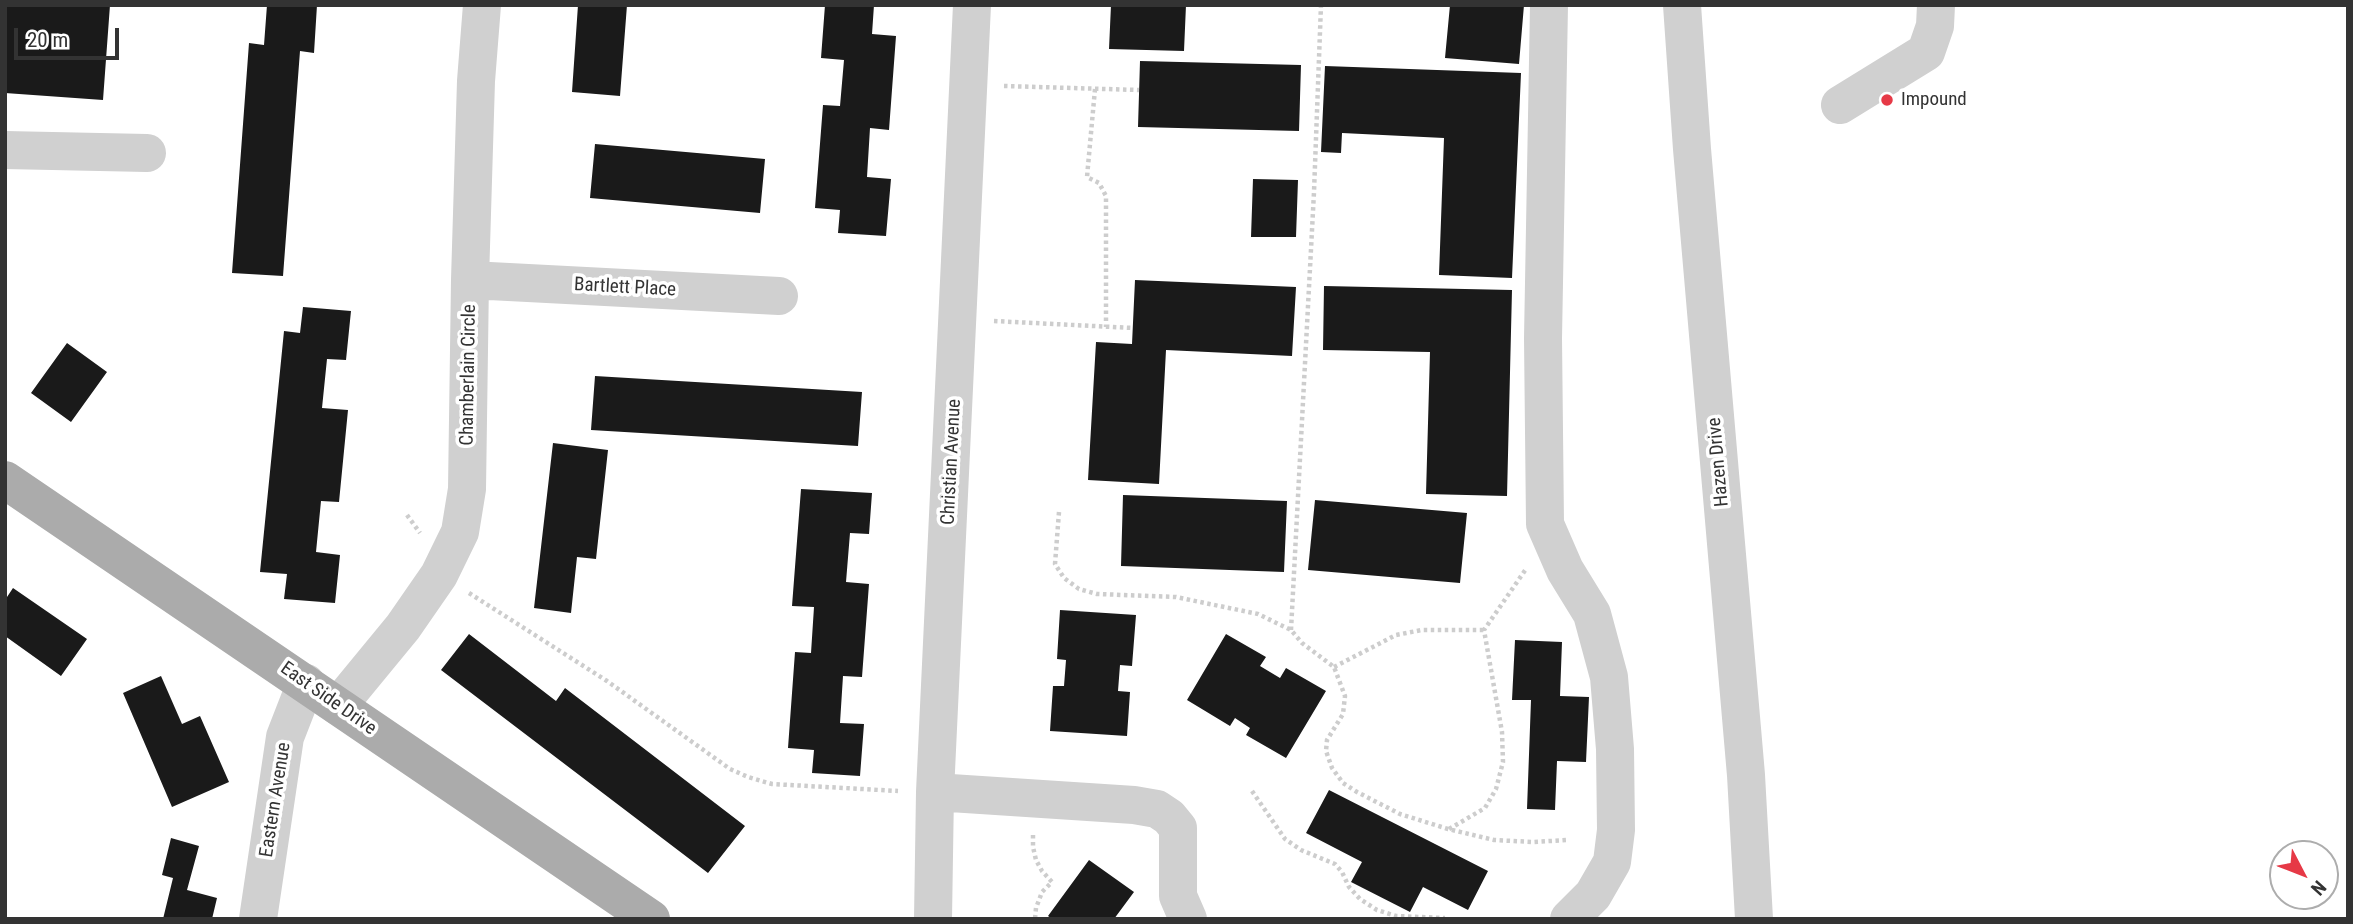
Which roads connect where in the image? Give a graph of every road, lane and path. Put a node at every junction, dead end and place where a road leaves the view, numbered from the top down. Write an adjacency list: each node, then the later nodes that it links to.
1 (482, 5): 13 (street, Chamberlain Circle)
2 (972, 5): 27 (street, Christian Avenue)
3 (1321, 5): 22 (path)
4 (1549, 5): 20 (street)
5 (1682, 5): 39 (street, Hazen Drive)
6 (1936, 5): 10 (street)
7 (1003, 86): 8 (path)
8 (1095, 89): 9 (path); 16 (path)
9 (1139, 90)
10 (1840, 105)
11 (5, 150): 12 (street)
12 (147, 153)
13 (470, 280): 14 (street, Bartlett Place); 26 (street, Chamberlain Circle)
14 (779, 296)
15 (994, 321): 16 (path)
16 (1106, 327): 17 (path)
17 (1133, 328)
18 (5, 480): 25 (main road, East Side Drive)
19 (1059, 512): 22 (path)
20 (1550, 535): 23 (path); 38 (street)
21 (474, 597): 27 (path)
22 (1291, 630): 24 (path)
23 (1483, 630): 24 (path); 29 (path)
24 (1334, 667): 29 (path)
25 (306, 683): 26 (main road, East Side Drive); 33 (street, Eastern Avenue)
26 (338, 706): 34 (main road, East Side Drive)
27 (919, 791): 35 (street, Christian Avenue); 37 (street)
28 (1252, 791): 32 (path)
29 (1448, 829): 30 (path)
30 (1567, 840)
31 (1033, 847): 36 (path)
32 (1445, 918)
33 (258, 919)
34 (651, 919)
35 (933, 919)
36 (1035, 919)
37 (1188, 919)
38 (1569, 919)
39 (1754, 919)

